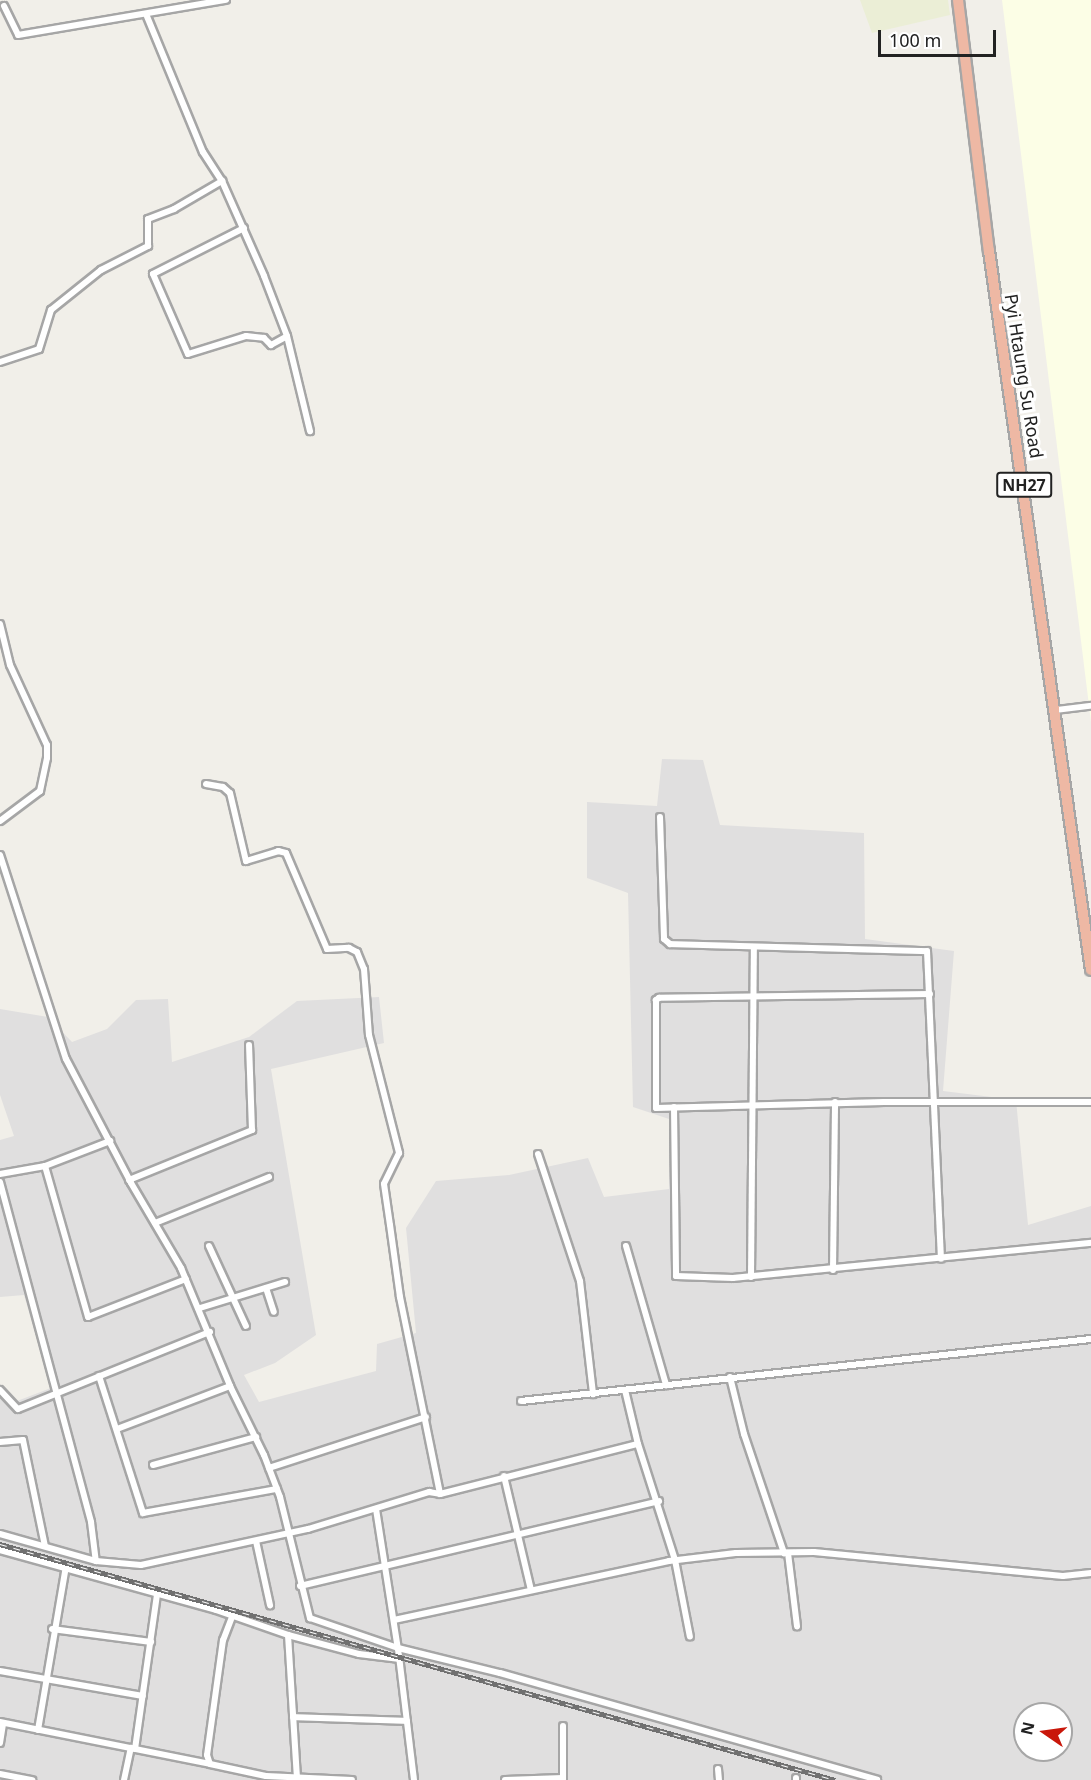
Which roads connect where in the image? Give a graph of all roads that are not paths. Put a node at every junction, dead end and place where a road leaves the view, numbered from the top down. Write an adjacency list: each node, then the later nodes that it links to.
1 (226, 0): 4 (street)
2 (958, 0): 12 (highway, Pyi Htaung Su Road / NH27)
3 (4, 6): 4 (street)
4 (146, 14): 5 (street)
5 (222, 181): 6 (street); 8 (street)
6 (244, 228): 7 (street); 7 (street)
7 (287, 336): 9 (street)
8 (0, 362)
9 (310, 431)
10 (0, 624): 15 (street)
11 (1091, 705): 12 (street)
12 (1056, 710): 18 (highway, Pyi Htaung Su Road / NH27)
13 (206, 784): 59 (street)
14 (660, 817): 17 (street)
15 (0, 821)
16 (0, 855): 27 (street)
17 (754, 949): 19 (street); 20 (street)
18 (1091, 970)
19 (930, 994): 20 (street); 23 (street)
20 (753, 997): 25 (street); 26 (street)
21 (249, 1045): 32 (street)
22 (835, 1102): 23 (street); 25 (street); 39 (street)
23 (935, 1102): 24 (street); 38 (street)
24 (1091, 1102)
25 (751, 1104): 26 (street); 40 (street)
26 (674, 1107): 40 (street)
27 (110, 1141): 29 (street); 32 (street)
28 (538, 1154): 57 (street)
29 (45, 1166): 30 (street); 41 (street)
30 (0, 1174)
31 (268, 1177): 34 (street)
32 (129, 1180): 34 (street)
33 (0, 1182): 56 (street)
34 (155, 1223): 41 (street)
35 (1091, 1243): 38 (street)
36 (209, 1246): 44 (street)
37 (626, 1246): 52 (street)
38 (941, 1259): 39 (street)
39 (833, 1270): 40 (street)
40 (751, 1277)
41 (186, 1279): 45 (street)
42 (285, 1282): 43 (street)
43 (266, 1288): 44 (street); 46 (street)
44 (234, 1298): 45 (street); 47 (street)
45 (200, 1308): 48 (street)
46 (274, 1312)
47 (246, 1326)
48 (210, 1332): 50 (street); 53 (street)
49 (1091, 1339): 51 (street)
50 (99, 1376): 56 (street); 60 (street)
51 (730, 1377): 52 (street); 77 (street)
52 (666, 1385): 55 (street)
53 (230, 1386): 60 (street); 61 (street)
54 (0, 1390): 56 (street)
55 (625, 1390): 57 (street); 63 (street)
56 (57, 1393): 79 (street)
57 (593, 1394): 58 (street)
58 (521, 1401)
59 (426, 1417): 65 (street); 68 (street)
60 (117, 1430): 67 (street)
61 (256, 1437): 64 (street); 65 (street)
62 (0, 1442): 75 (street)
63 (638, 1444): 66 (street); 69 (street)
64 (153, 1465)
65 (269, 1468): 67 (street)
66 (504, 1476): 68 (street); 71 (street)
67 (277, 1489): 73 (street)
68 (440, 1494): 70 (street)
69 (659, 1501): 71 (street); 78 (street)
70 (376, 1509): 73 (street); 80 (street)
71 (518, 1533): 80 (street); 84 (street)
72 (0, 1534): 75 (street)
73 (289, 1534): 74 (street); 83 (street)
74 (256, 1541): 79 (street); 86 (street)
75 (45, 1546): 79 (street)
76 (0, 1550): 81 (street)
77 (786, 1553): 78 (street); 82 (street); 89 (street)
78 (675, 1560): 84 (street); 92 (street)
79 (96, 1561)
80 (385, 1566): 83 (street); 88 (street)
81 (66, 1567): 85 (street); 90 (street)
82 (1091, 1573)
83 (300, 1586): 94 (street)
84 (531, 1590): 88 (street)
85 (157, 1595): 87 (street); 93 (street)
86 (270, 1605)
87 (232, 1617): 91 (street); 106 (street)
88 (394, 1620): 94 (street)
89 (797, 1626)
90 (52, 1629): 93 (street); 97 (street)
91 (288, 1635): 95 (street); 99 (street)
92 (690, 1637)
93 (151, 1642): 98 (street)
94 (398, 1648): 95 (street); 118 (street)
95 (400, 1659): 100 (street)
96 (0, 1671): 97 (street)
97 (45, 1679): 98 (street); 103 (street)
98 (143, 1696): 105 (street)
99 (293, 1717): 100 (street); 110 (street)
100 (407, 1721): 115 (street)
101 (1, 1723): 103 (street); 104 (street)
102 (563, 1726): 111 (street)
103 (38, 1730): 105 (street)
104 (0, 1743)
105 (133, 1749): 106 (street); 113 (street)
106 (210, 1764): 109 (street)
107 (718, 1769): 117 (street)
108 (0, 1774): 112 (street)
109 (265, 1778): 110 (street)
110 (297, 1778): 114 (street)
111 (563, 1779): 116 (street)
112 (32, 1780)
113 (124, 1780)
114 (352, 1780)
115 (414, 1780)
116 (505, 1780)
117 (719, 1780)
118 (876, 1780)

